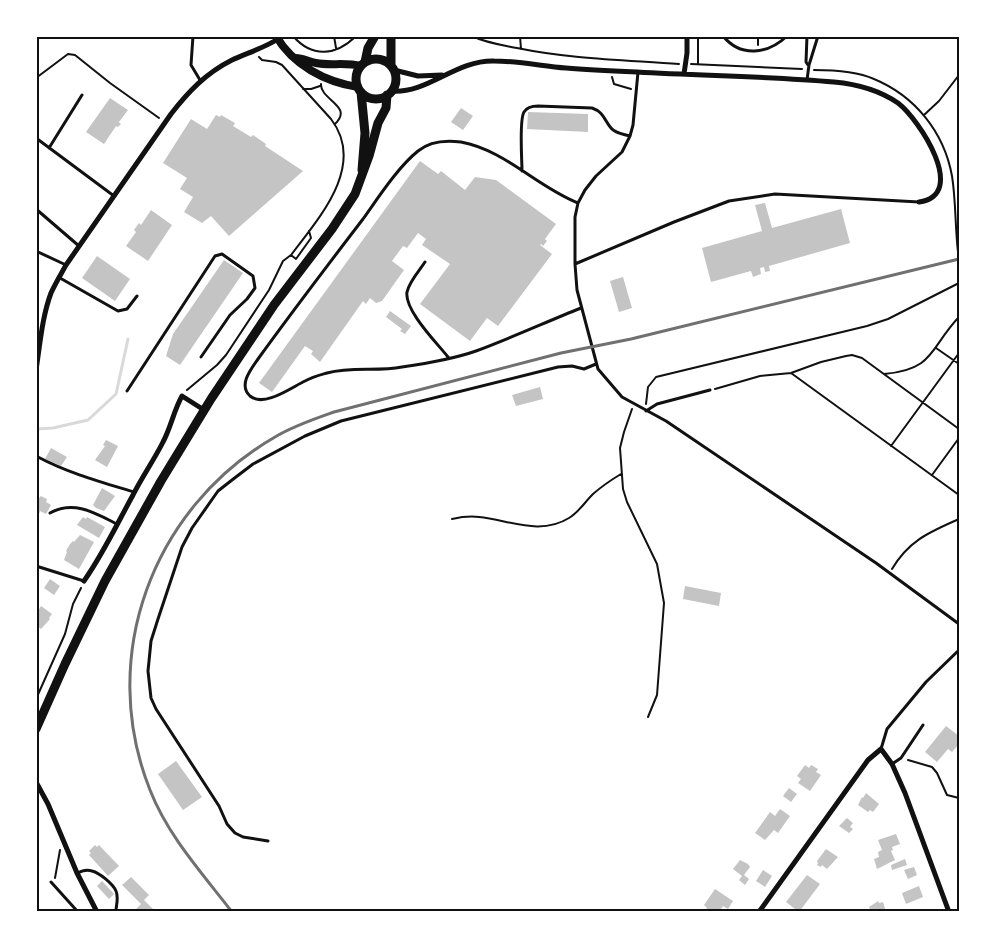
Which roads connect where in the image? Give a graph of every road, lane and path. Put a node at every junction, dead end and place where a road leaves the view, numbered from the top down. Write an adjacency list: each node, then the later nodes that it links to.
1 (192, 36): 35 (lane)
2 (293, 36): 20 (path)
3 (334, 36): 20 (path)
4 (356, 36): 20 (path)
5 (375, 36): 24 (main road)
6 (391, 36): 27 (main road)
7 (472, 36): 21 (path)
8 (520, 36): 21 (path)
9 (687, 36): 25 (street)
10 (698, 36): 26 (path)
11 (723, 36): 12 (lane)
12 (787, 36)
13 (807, 36): 28 (lane)
14 (818, 36): 28 (lane)
15 (277, 38): 23 (main road); 35 (street)
16 (758, 39): 19 (path)
17 (764, 44): 19 (path)
18 (752, 45): 19 (path)
19 (758, 45)
20 (336, 48)
21 (521, 49): 25 (path)
22 (259, 56): 39 (path)
23 (296, 58): 24 (main road); 40 (main road)
24 (363, 64): 27 (main road); 40 (main road)
25 (685, 64): 26 (path); 30 (street)
26 (698, 65): 28 (path)
27 (392, 68): 31 (street); 42 (main road)
28 (809, 68): 36 (lane); 44 (path)
29 (638, 72): 30 (street); 31 (street); 41 (lane)
30 (684, 74): 36 (street)
31 (442, 75): 42 (street)
32 (959, 75): 44 (path)
33 (612, 77): 41 (path)
34 (36, 78): 45 (path)
35 (200, 80): 45 (street)
36 (807, 80): 53 (street)
37 (321, 81): 38 (path)
38 (321, 86): 39 (path); 46 (path)
39 (303, 89): 46 (path)
40 (359, 89): 42 (main road); 51 (main road)
41 (636, 89): 47 (lane)
42 (389, 93): 51 (main road)
43 (82, 95): 49 (lane)
44 (924, 115): 59 (path)
45 (165, 122): 52 (street)
46 (335, 124): 56 (path)
47 (630, 136): 50 (lane); 54 (lane)
48 (36, 138): 49 (lane)
49 (50, 148): 52 (lane)
50 (522, 171): 54 (lane); 75 (lane)
51 (362, 175): 87 (main road)
52 (114, 196): 57 (street)
53 (919, 202): 62 (lane)
54 (578, 203): 62 (lane)
55 (36, 209): 57 (lane)
56 (310, 231): 60 (path); 60 (path)
57 (79, 246): 63 (street)
58 (36, 251): 63 (lane)
59 (958, 252)
60 (291, 255): 84 (path)
61 (425, 262): 75 (lane)
62 (575, 264): 69 (lane)
63 (66, 265): 64 (street)
64 (59, 277): 67 (lane); 71 (street)
65 (959, 283): 88 (path)
66 (959, 290): 68 (path)
67 (137, 296)
68 (959, 296)
69 (581, 308): 75 (lane); 77 (lane)
70 (959, 317): 72 (path)
71 (39, 333): 79 (street)
72 (936, 348): 76 (path); 81 (path)
73 (959, 353): 76 (path)
74 (201, 357): 83 (lane)
75 (448, 357)
76 (954, 360): 78 (path); 85 (path)
77 (596, 364): 86 (lane); 116 (lane)
78 (959, 364)
79 (36, 370)
80 (791, 373): 81 (path); 82 (path); 91 (path)
81 (884, 374): 85 (path)
82 (710, 390): 88 (lane)
83 (127, 391)
84 (182, 396): 87 (street); 95 (street)
85 (922, 403): 89 (path); 91 (path)
86 (634, 404): 88 (lane); 93 (path)
87 (204, 410): 109 (main road)
88 (646, 411): 102 (lane)
89 (959, 429)
90 (959, 438): 94 (path)
91 (891, 446): 94 (path)
92 (38, 456): 95 (lane)
93 (621, 474): 98 (path); 107 (path)
94 (932, 475): 96 (path)
95 (134, 492): 100 (street)
96 (959, 495)
97 (50, 513): 100 (lane)
98 (452, 518)
99 (959, 519): 102 (path)
100 (117, 524): 103 (street)
101 (36, 566): 103 (lane)
102 (890, 573): 104 (lane)
103 (84, 582): 106 (path)
104 (959, 624)
105 (959, 650): 110 (lane)
106 (36, 700)
107 (648, 717)
108 (923, 725): 111 (lane)
109 (36, 729)
110 (881, 749): 112 (street); 123 (street)
111 (901, 758): 112 (lane); 114 (path)
112 (892, 764): 124 (street)
113 (36, 782): 115 (street)
114 (959, 798)
115 (63, 841): 117 (street); 119 (path)
116 (268, 841)
117 (76, 873): 121 (street); 122 (lane)
118 (51, 882): 119 (lane)
119 (54, 886): 120 (lane)
120 (78, 912)
121 (98, 912)
122 (116, 912)
123 (759, 912)
124 (949, 912)

